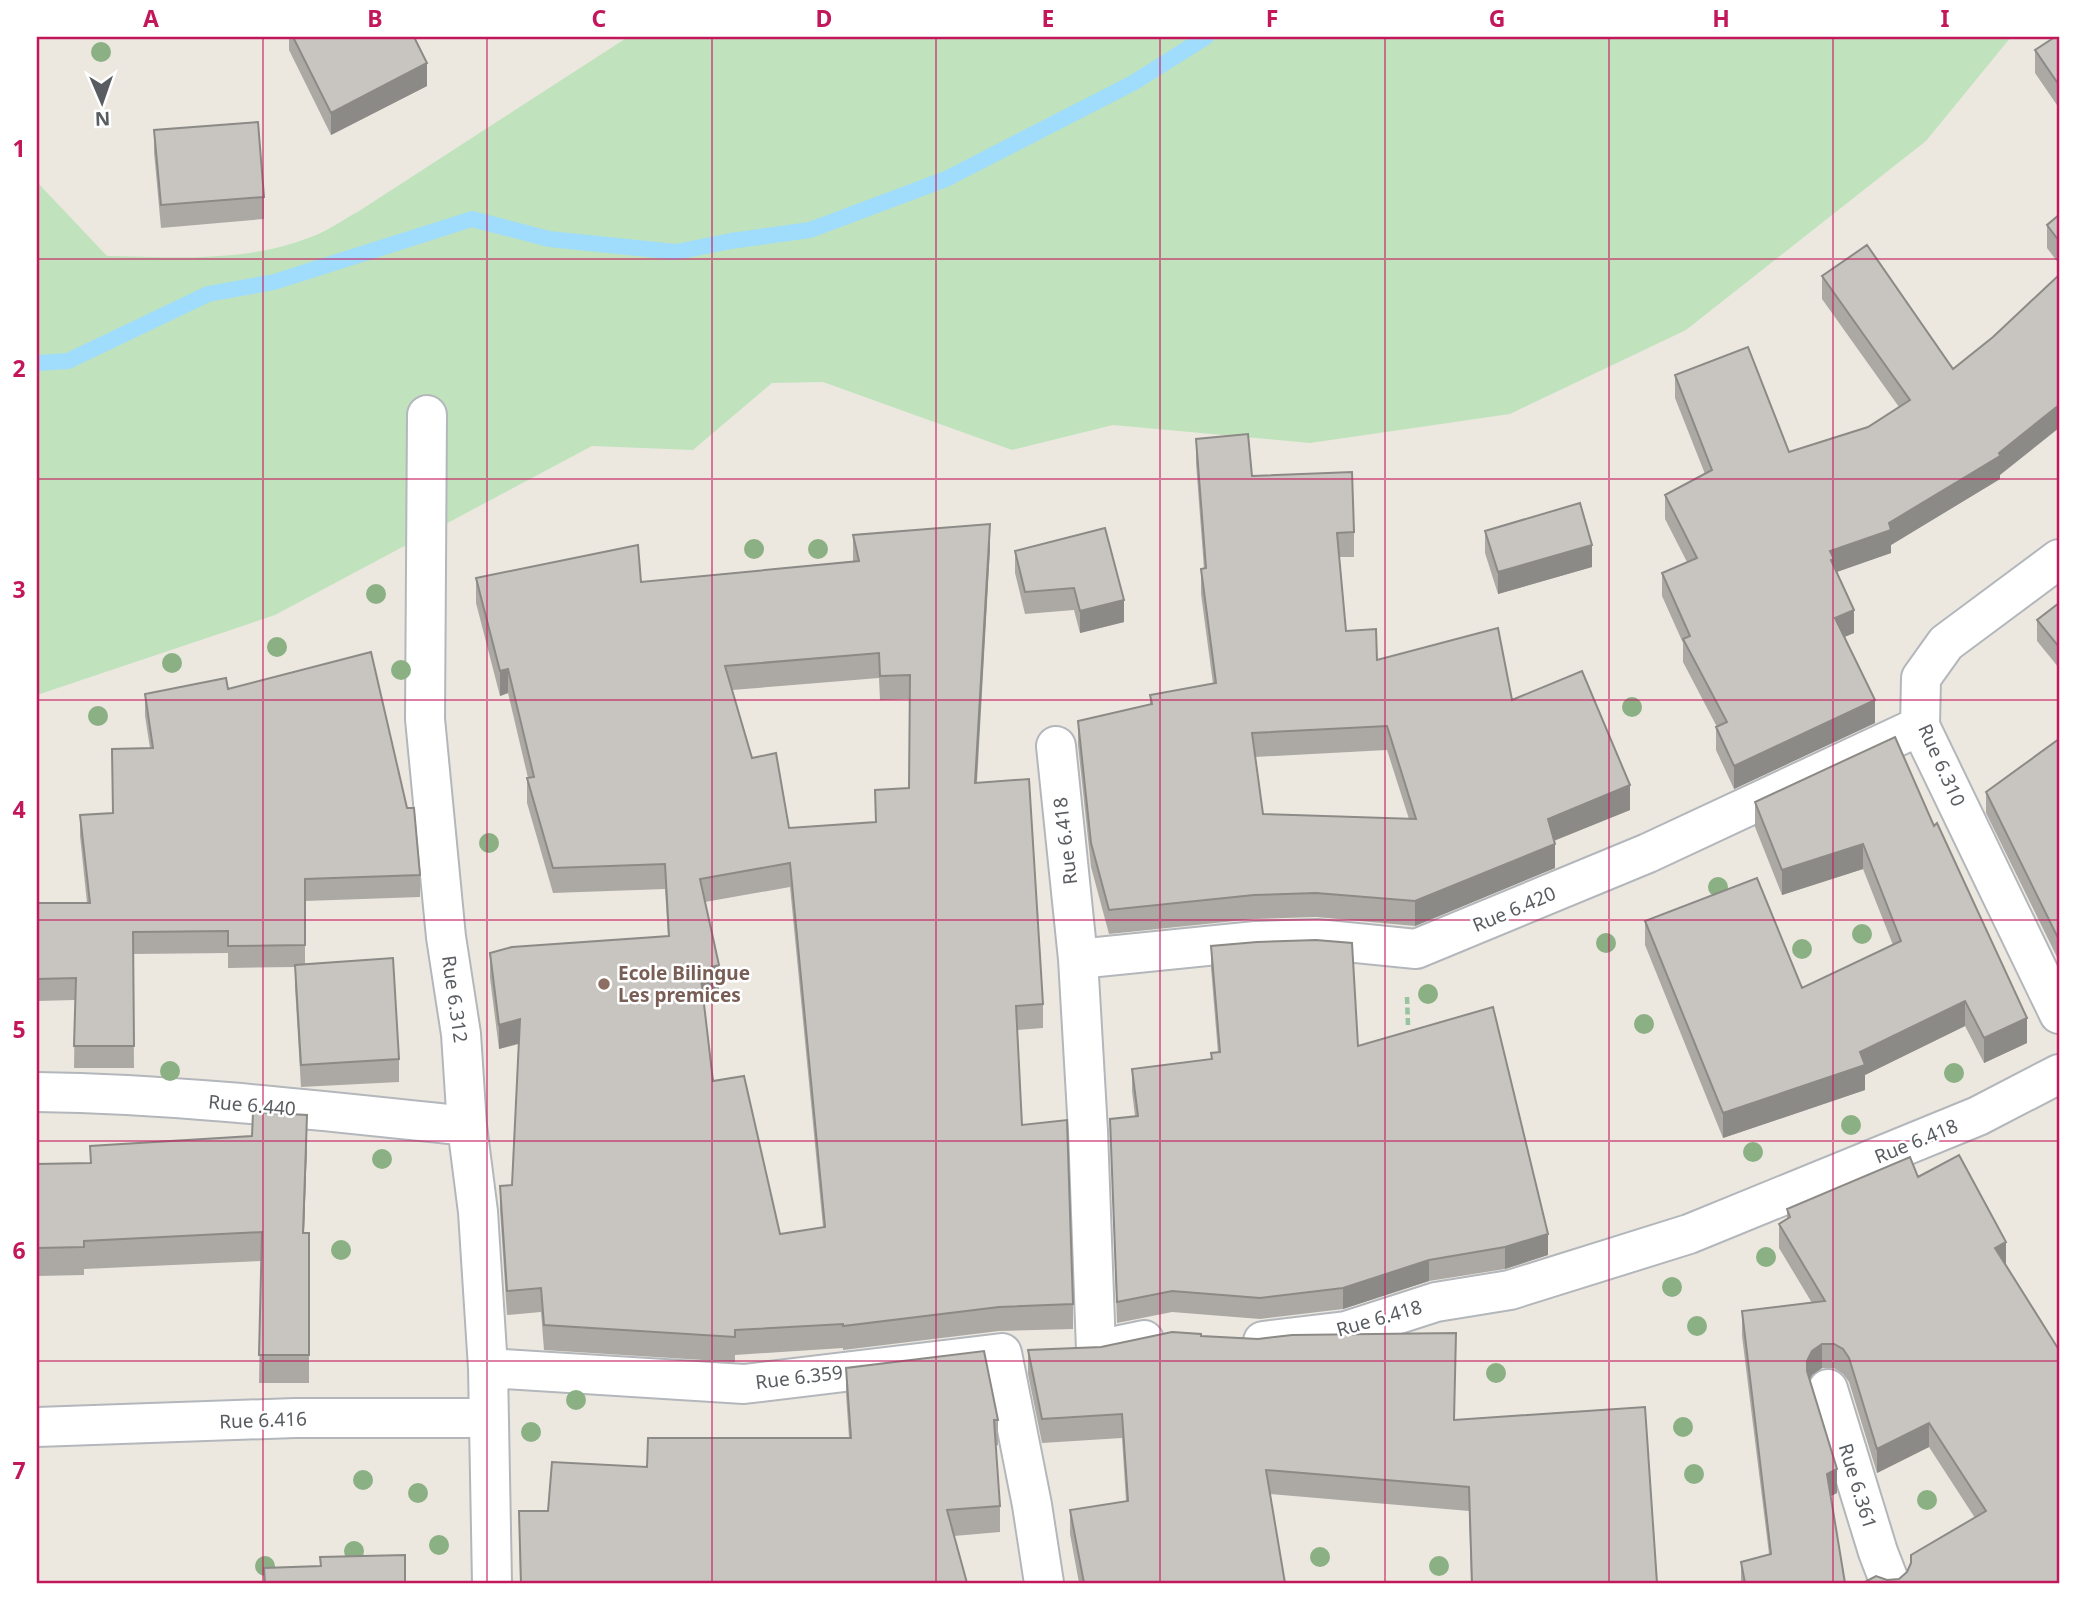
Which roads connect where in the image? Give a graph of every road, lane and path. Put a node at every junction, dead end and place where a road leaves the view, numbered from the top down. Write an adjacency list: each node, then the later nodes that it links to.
1 (427, 415): 9 (street, Rue 6.312)
2 (2059, 559): 3 (street, Rue 6.310)
3 (1920, 726): 5 (street, Rue 6.420); 6 (street, Rue 6.310)
4 (1056, 746): 5 (street, Rue 6.418)
5 (1078, 959): 12 (street, Rue 6.418)
6 (2059, 1014)
7 (2059, 1074): 11 (street, Rue 6.418)
8 (37, 1092): 9 (street, Rue 6.440)
9 (467, 1126): 14 (street, Rue 6.312)
10 (1184, 1335): 12 (street)
11 (1235, 1339)
12 (1096, 1350): 13 (street, Rue 6.359)
13 (1002, 1353): 14 (street, Rue 6.359); 19 (street)
14 (488, 1368): 16 (street, Rue 6.312)
15 (1828, 1389): 20 (street, Rue 6.361)
16 (489, 1418): 17 (street, Rue 6.416); 18 (street, Rue 6.312)
17 (37, 1427)
18 (492, 1583)
19 (1044, 1583)
20 (1890, 1583)

